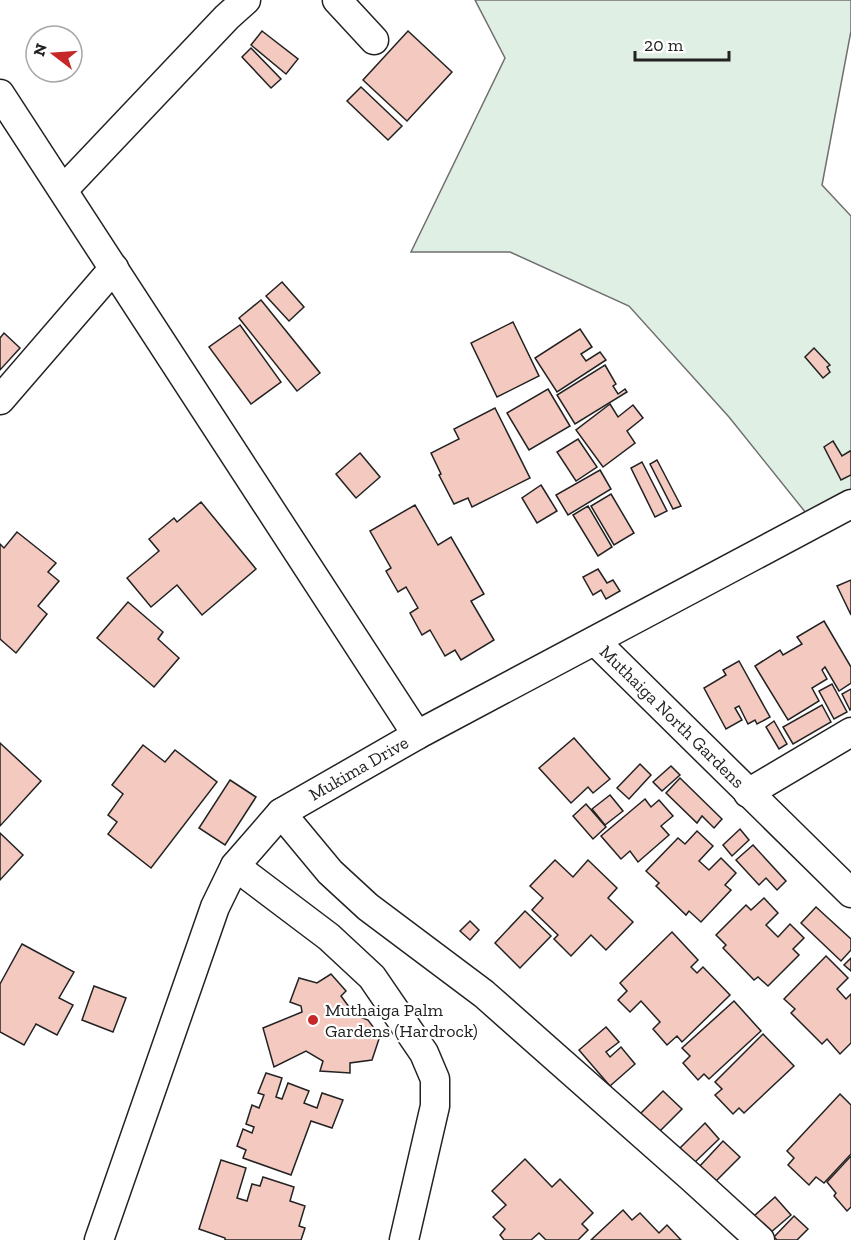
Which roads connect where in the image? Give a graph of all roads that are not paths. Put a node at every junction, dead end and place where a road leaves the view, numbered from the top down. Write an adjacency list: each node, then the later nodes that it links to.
1 (246, 0): 5 (street)
2 (337, 0): 3 (street)
3 (374, 40)
4 (0, 94): 5 (street)
5 (63, 190): 6 (street)
6 (114, 268): 7 (street); 11 (street)
7 (0, 400)
8 (851, 504): 9 (street, Mukima Drive)
9 (595, 641): 11 (street, Mukima Drive); 12 (street, Muthaiga North Gardens)
10 (851, 732): 12 (street, Muthaiga North Gardens)
11 (417, 735): 13 (street, Mukima Drive)
12 (748, 793): 15 (street, Muthaiga North Gardens)
13 (281, 813): 14 (street, Mukima Drive); 18 (street)
14 (235, 866): 16 (street, Mukima Drive); 17 (street)
15 (851, 893)
16 (99, 1240)
17 (404, 1240)
18 (760, 1240)

